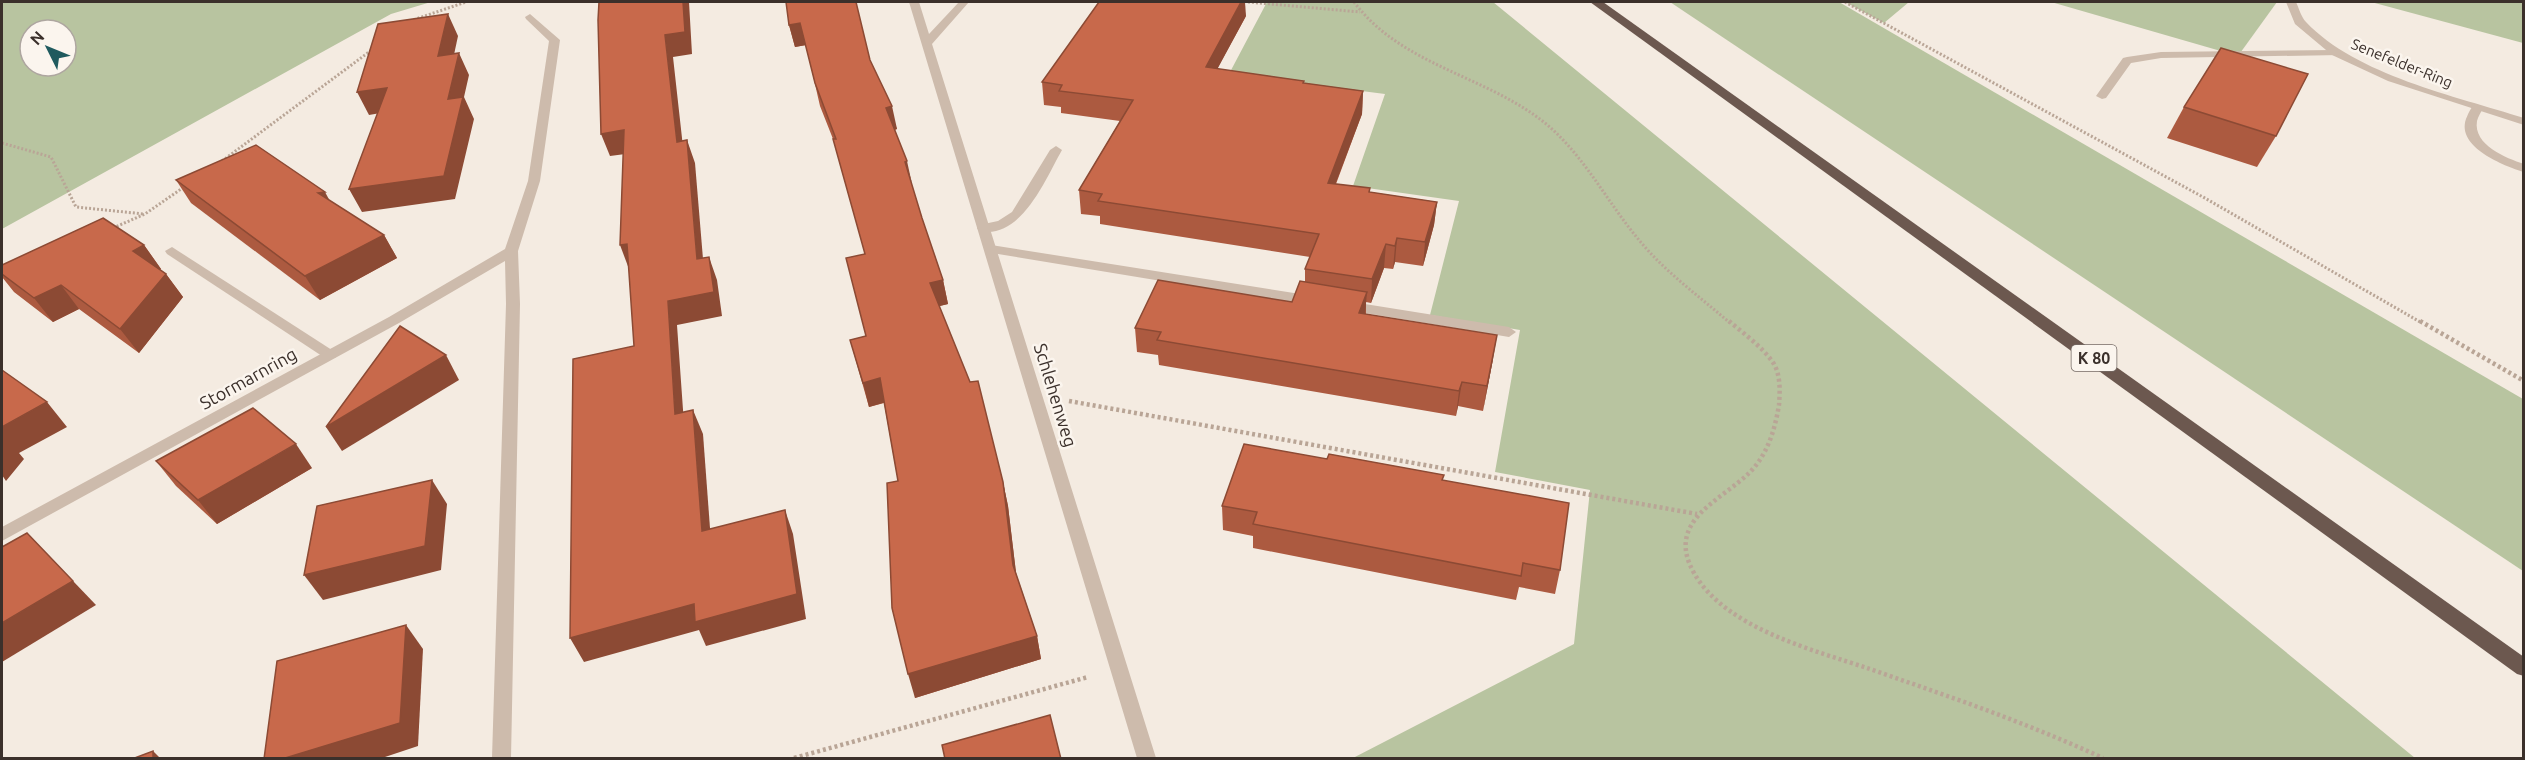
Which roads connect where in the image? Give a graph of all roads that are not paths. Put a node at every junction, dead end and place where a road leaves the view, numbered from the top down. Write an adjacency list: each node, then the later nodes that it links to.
1 (914, 2): 6 (street, Schlehenweg)
2 (964, 2): 6 (street)
3 (1596, 2): 20 (highway, K 80)
4 (2290, 2): 7 (street, Senefelder-Ring)
5 (530, 17): 16 (street)
6 (927, 43): 13 (street, Schlehenweg)
7 (2336, 52): 8 (street); 9 (street, Senefelder-Ring)
8 (2102, 96)
9 (2477, 108): 10 (street, Senefelder-Ring); 12 (street)
10 (2523, 122)
11 (1056, 150): 13 (street)
12 (2523, 168)
13 (984, 228): 14 (street, Schlehenweg)
14 (991, 249): 17 (street); 22 (street, Schlehenweg)
15 (172, 251): 18 (street)
16 (511, 251): 18 (street, Stormarnring); 21 (street)
17 (1509, 332)
18 (330, 355): 19 (street, Stormarnring)
19 (2, 535)
20 (2523, 668)
21 (502, 759)
22 (1147, 759)

